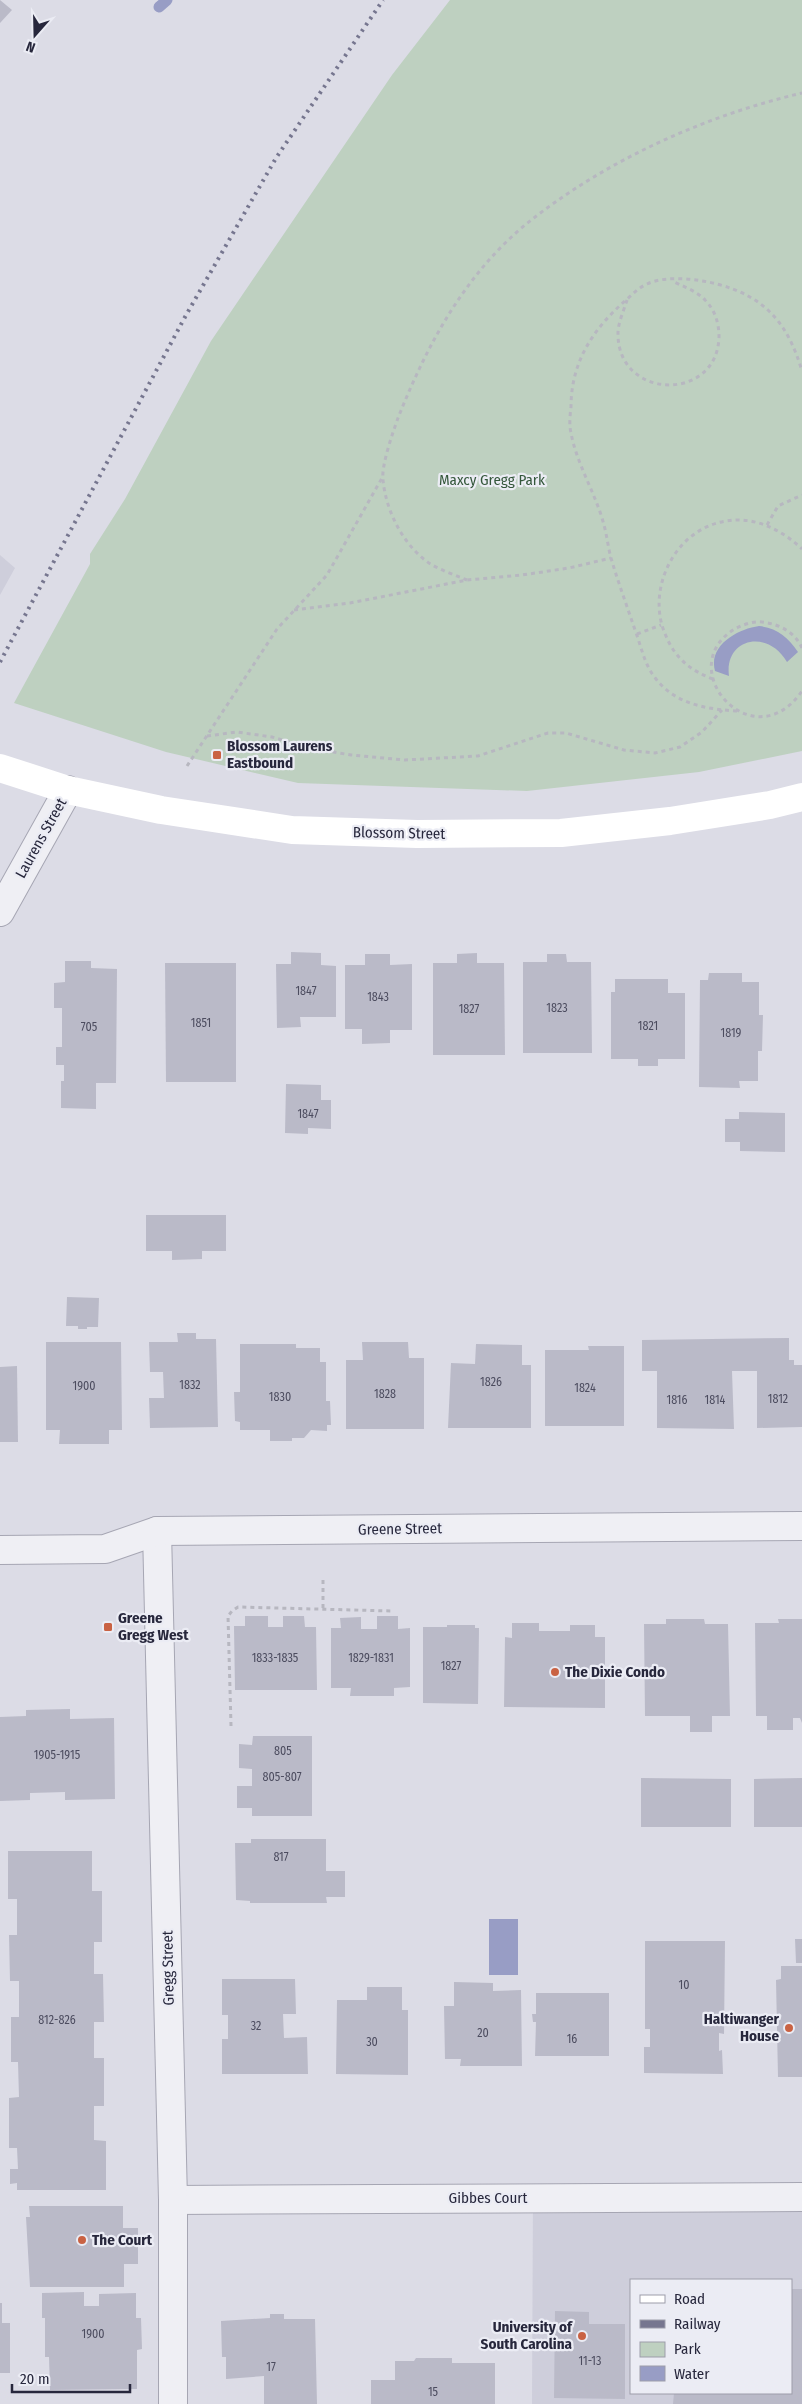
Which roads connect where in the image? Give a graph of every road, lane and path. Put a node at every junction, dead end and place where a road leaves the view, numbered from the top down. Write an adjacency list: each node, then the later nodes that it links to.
1 (802, 93): 5 (path)
2 (671, 280): 3 (path); 3 (path); 4 (path)
3 (627, 300): 9 (path)
4 (802, 371)
5 (382, 477): 10 (path); 11 (path)
6 (802, 495): 7 (path)
7 (767, 525): 8 (path); 12 (path)
8 (802, 549)
9 (611, 558): 10 (path); 13 (path)
10 (467, 580): 11 (path)
11 (294, 610): 19 (path)
12 (660, 625): 13 (path); 15 (path)
13 (637, 634): 17 (path)
14 (802, 648): 15 (path)
15 (713, 679): 18 (path)
16 (802, 691): 18 (path)
17 (722, 710): 18 (path); 19 (path)
18 (737, 711)
19 (207, 736): 20 (path)
20 (187, 766)
21 (0, 768): 22 (main road, Blossom Street)
22 (68, 790): 23 (main road, Blossom Street); 24 (street, Laurens Street)
23 (802, 797)
24 (0, 912)
25 (802, 1526): 26 (street, Greene Street)
26 (156, 1531): 27 (street, Greene Street); 33 (street, Gregg Street)
27 (0, 1550)
28 (323, 1576): 29 (path)
29 (323, 1608): 30 (path); 31 (path)
30 (392, 1611)
31 (231, 1726)
32 (802, 2197): 33 (street, Gibbes Court)
33 (174, 2200): 34 (street, Gregg Street)
34 (173, 2404)

